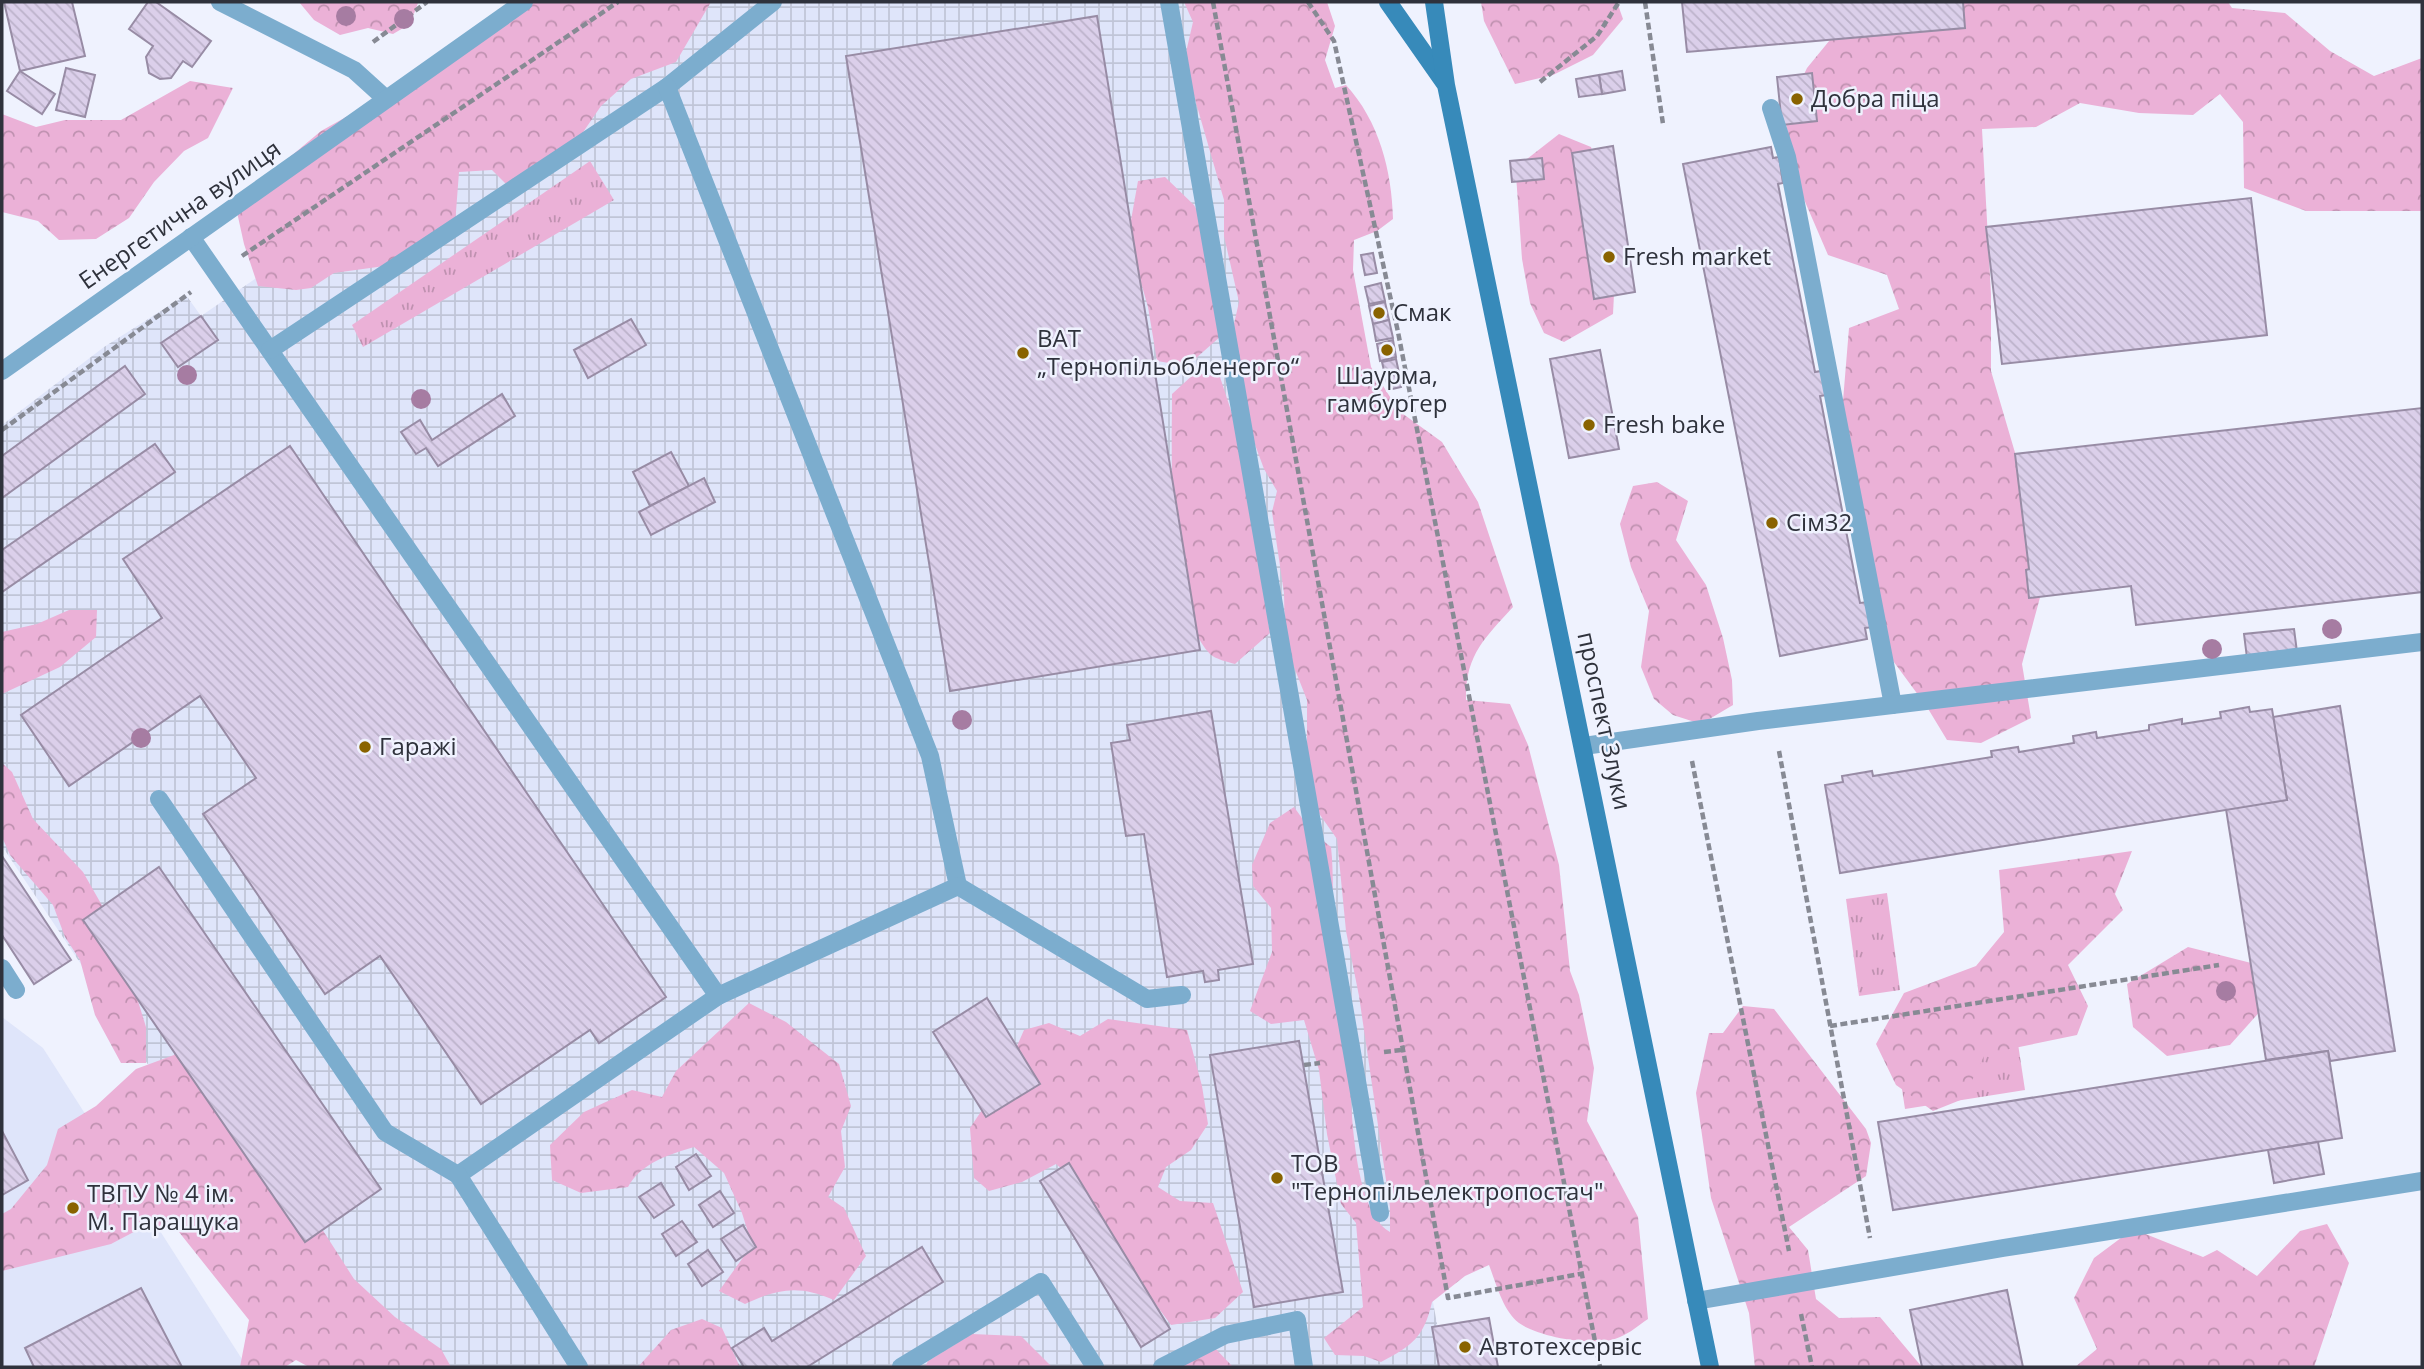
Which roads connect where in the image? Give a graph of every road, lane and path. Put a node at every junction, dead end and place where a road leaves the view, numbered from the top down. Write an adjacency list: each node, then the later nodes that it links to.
1 (220, 2): 13 (street)
2 (427, 2): 13 (path)
3 (524, 2): 17 (street, Енергетична вулиця)
4 (618, 2): 21 (path)
5 (773, 2): 16 (street)
6 (1169, 2): 40 (street)
7 (1213, 2): 42 (path)
8 (1308, 2): 42 (path)
9 (1388, 2): 15 (main road, проспект Злуки)
10 (1434, 2): 15 (main road, проспект Злуки)
11 (1619, 2): 14 (path)
12 (1645, 2): 19 (path)
13 (344, 64): 17 (street)
14 (1540, 82)
15 (1446, 85): 29 (main road, проспект Злуки)
16 (667, 87): 22 (street); 31 (street)
17 (386, 99): 20 (street, Енергетична вулиця)
18 (1771, 108): 26 (street)
19 (1662, 124)
20 (191, 237): 21 (street); 23 (street, Енергетична вулиця)
21 (216, 274): 22 (street); 24 (path)
22 (270, 350): 36 (street)
23 (2, 371)
24 (2, 430)
25 (2422, 642): 26 (street)
26 (1893, 705): 27 (street)
27 (1773, 719): 28 (street); 37 (path)
28 (1686, 733): 29 (street); 43 (path)
29 (1584, 746): 44 (main road, проспект Злуки)
30 (159, 799): 38 (street)
31 (958, 886): 35 (street); 36 (street)
32 (2219, 965): 37 (path)
33 (2, 968): 34 (street)
34 (16, 990)
35 (1182, 995)
36 (718, 996): 38 (street)
37 (1830, 1026): 41 (path)
38 (458, 1175): 45 (street)
39 (2422, 1181): 41 (street)
40 (1380, 1213)
41 (1876, 1271): 43 (street)
42 (1580, 1274): 50 (path)
43 (1796, 1286): 44 (street); 52 (path)
44 (1696, 1301): 51 (main road, проспект Злуки)
45 (579, 1367)
46 (901, 1367): 47 (street)
47 (1095, 1367)
48 (1162, 1367): 49 (street)
49 (1304, 1367)
50 (1600, 1367)
51 (1710, 1367)
52 (1812, 1367)

